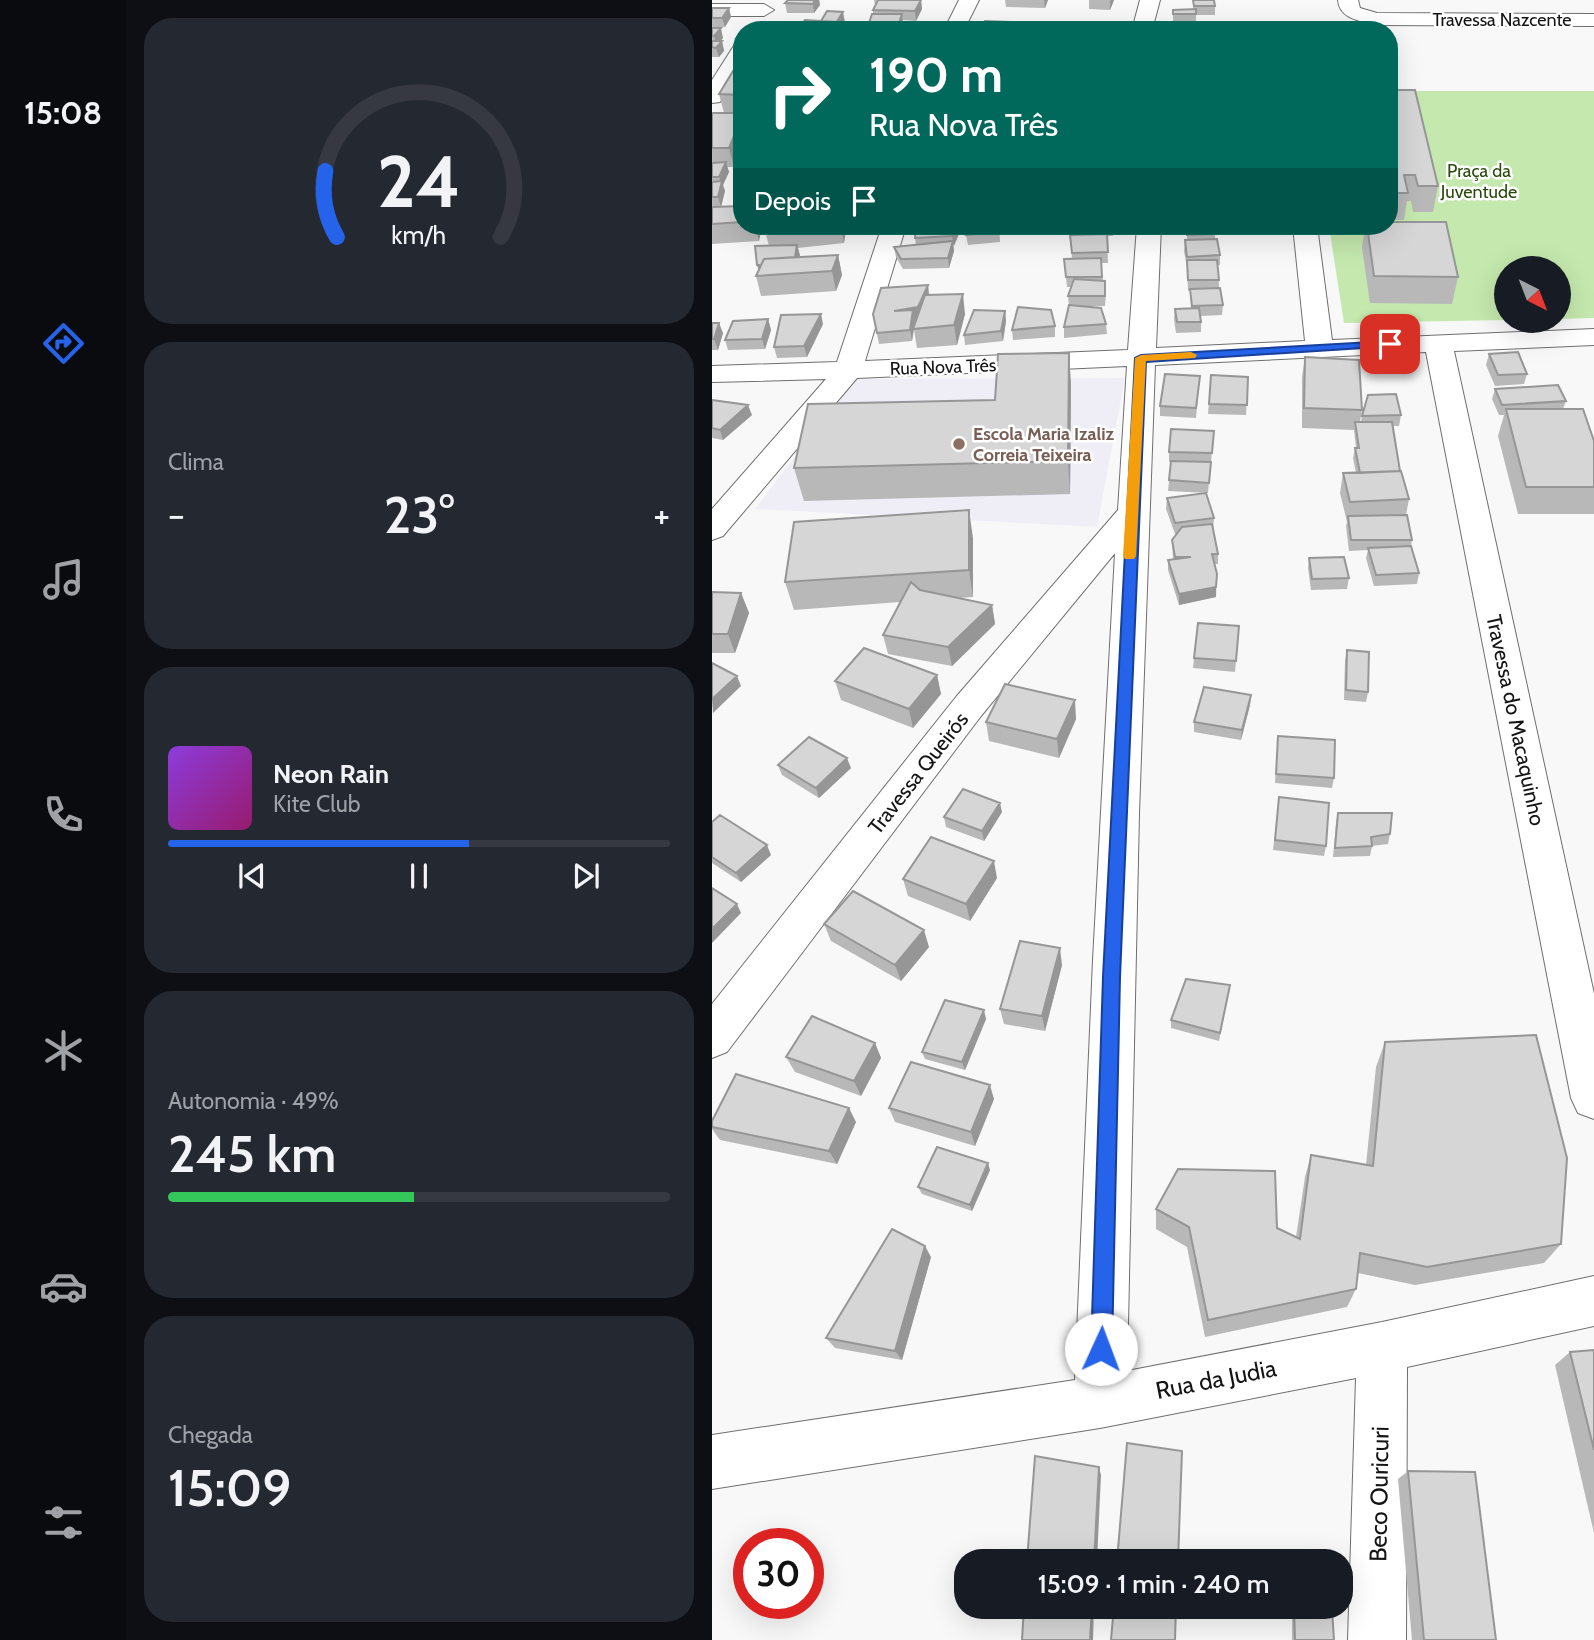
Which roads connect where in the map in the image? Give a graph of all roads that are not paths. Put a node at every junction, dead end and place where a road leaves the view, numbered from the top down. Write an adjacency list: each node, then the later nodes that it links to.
1 (969, 0): 9 (street)
2 (1150, 0): 10 (street)
3 (1348, 0): 6 (street, Travessa Nazcente)
4 (769, 5): 5 (street); 8 (street)
5 (712, 10)
6 (1566, 10): 7 (street, Travessa Nazcente)
7 (1594, 20)
8 (758, 21)
9 (958, 21)
10 (1144, 21)
11 (733, 63): 12 (street)
12 (712, 97)
13 (891, 235): 20 (street)
14 (1148, 235): 19 (street)
15 (1306, 235): 18 (street)
16 (1594, 337): 17 (street, Rua Nova Três)
17 (1438, 342): 18 (street, Rua Nova Três); 25 (street, Travessa do Macaquinho)
18 (1319, 347): 19 (street, Rua Nova Três)
19 (1141, 358): 20 (street, Rua Nova Três); 22 (street)
20 (848, 371): 21 (street, Rua Nova Três); 23 (street)
21 (712, 374)
22 (1131, 515): 24 (street, Travessa Queirós); 28 (street)
23 (712, 529)
24 (712, 1038)
25 (1594, 1098)
26 (1594, 1301): 27 (street, Rua da Judia)
27 (1382, 1347): 28 (street, Rua da Judia); 30 (street, Beco Ouricuri)
28 (1100, 1402): 29 (street, Rua da Judia)
29 (712, 1462)
30 (1376, 1640)

